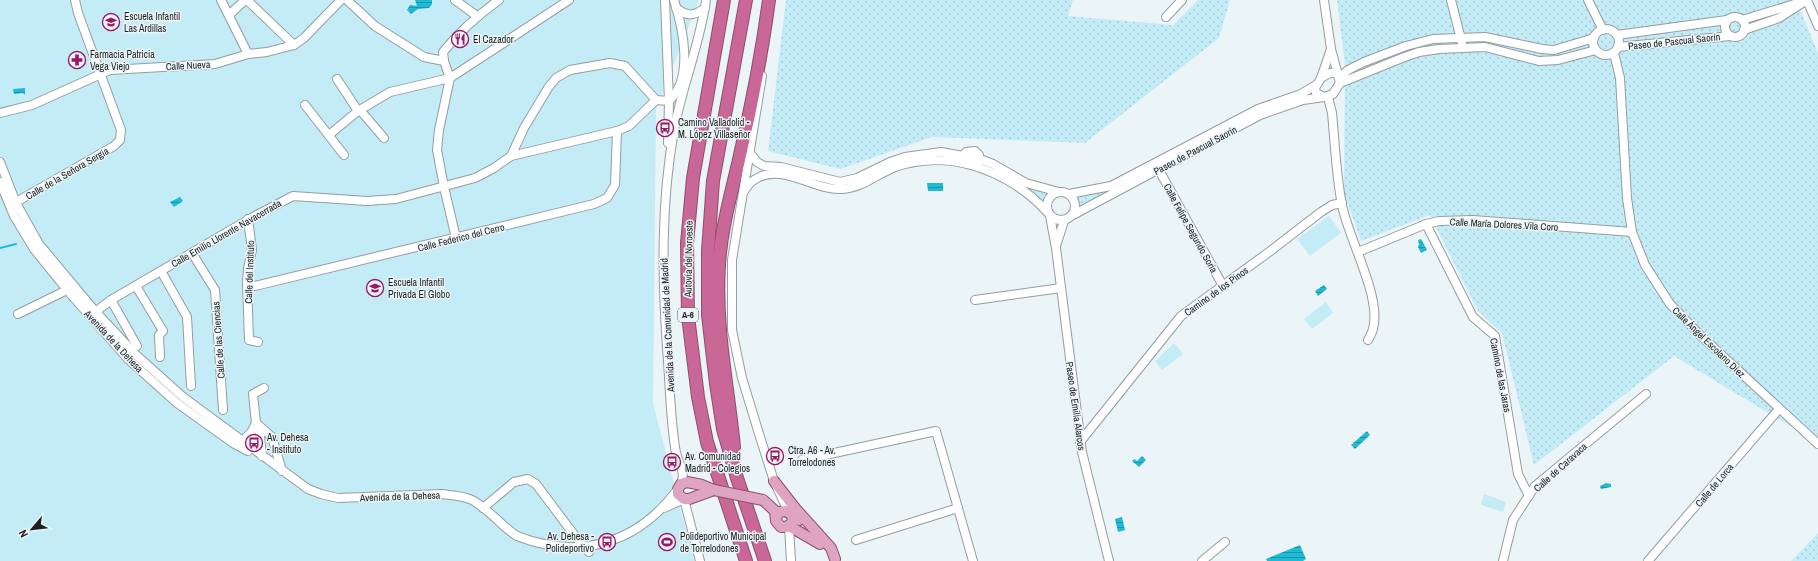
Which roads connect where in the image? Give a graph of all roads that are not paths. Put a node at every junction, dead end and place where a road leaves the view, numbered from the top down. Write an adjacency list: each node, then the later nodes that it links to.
1 (75, 0): 40 (street, Calle de la Señora Sergia)
2 (221, 0): 21 (street)
3 (246, 0): 21 (street); 33 (street)
4 (341, 0): 33 (street, Calle Nueva)
5 (347, 0): 39 (street)
6 (455, 0): 22 (street)
7 (499, 0): 22 (street)
8 (569, 0): 41 (street)
9 (665, 0): 47 (street)
10 (724, 0): 129 (highway, Autovía del Noroeste / A-6)
11 (746, 0): 107 (highway, Autovía del Noroeste / A-6)
12 (769, 0): 107 (highway)
13 (773, 0): 54 (street)
14 (1182, 0): 23 (street)
15 (1324, 0): 35 (street)
16 (1451, 0): 31 (street)
17 (1588, 0): 27 (street)
18 (1807, 0): 25 (street); 26 (street); 28 (street)
19 (675, 4): 20 (street); 47 (street)
20 (706, 4): 61 (street, Avenida de la Comunidad de Madrid)
21 (229, 15): 38 (street)
22 (477, 16): 39 (street)
23 (1166, 17)
24 (1727, 20): 25 (street); 29 (street, Paseo de Pascual Saorín); 30 (street)
25 (1742, 20): 28 (street)
26 (1818, 26)
27 (1603, 30): 29 (street); 32 (street)
28 (1744, 30): 30 (street)
29 (1617, 35): 37 (street)
30 (1730, 36): 37 (street, Paseo de Pascual Saorín)
31 (1461, 38): 32 (street); 34 (street); 42 (street)
32 (1594, 38): 36 (street)
33 (294, 45): 38 (street, Calle Nueva)
34 (1462, 48): 36 (street); 42 (street)
35 (1330, 49): 42 (street); 44 (street)
36 (1596, 50): 37 (street)
37 (1616, 50): 74 (street, Calle Ángel Escolano Díez)
38 (248, 54): 40 (street, Calle Nueva)
39 (444, 61): 41 (street)
40 (100, 74): 50 (street, Calle Nueva); 67 (street, Calle de la Señora Sergia)
41 (450, 78): 49 (street); 63 (street)
42 (1339, 78): 44 (street); 45 (street)
43 (337, 79): 49 (street)
44 (1318, 81): 45 (street); 66 (street, Paseo de Pascual Saorín)
45 (1326, 97): 60 (street, Paseo de Pascual Saorín); 68 (street)
46 (656, 100): 47 (street); 51 (street); 56 (street)
47 (669, 101): 61 (street)
48 (305, 105): 52 (street)
49 (359, 111): 52 (street); 53 (street)
50 (0, 113)
51 (617, 131): 56 (street); 75 (street, Calle Federico del Cerro)
52 (329, 135): 55 (street)
53 (384, 138)
54 (750, 153): 57 (street); 64 (street)
55 (344, 155)
56 (511, 156): 63 (street, Calle Emilio Llorente Navacerrada)
57 (962, 159): 59 (street); 64 (street)
58 (0, 162): 67 (street, Avenida de la Dehesa)
59 (979, 163): 65 (street); 69 (street)
60 (1159, 170): 70 (street, Paseo de Pascual Saorín); 82 (street, Calle Felipe Segundo Soria)
61 (668, 172): 109 (street, Avenida de la Comunidad de Madrid)
62 (0, 182): 67 (street, Avenida de la Dehesa)
63 (444, 187): 71 (street, Calle Emilio Llorente Navacerrada); 75 (street)
64 (744, 191): 108 (street)
65 (1059, 192): 66 (street); 69 (street)
66 (1069, 194): 70 (street)
67 (12, 204): 83 (street, Avenida de la Dehesa)
68 (1342, 204): 78 (street); 82 (street, Camino de los Pinos)
69 (1049, 214): 72 (street); 76 (street, Paseo de Emilia Alarcos)
70 (1072, 216): 72 (street)
71 (248, 219): 77 (street, Calle Emilio Llorente Navacerrada); 80 (street, Calle del Instituto)
72 (1064, 221): 76 (street, Paseo de Emilia Alarcos)
73 (1426, 224): 74 (street, Calle María Dolores Vila Coro); 78 (street, Calle María Dolores Vila Coro); 111 (street, Camino de las Jaras)
74 (1632, 232): 96 (street, Calle Ángel Escolano Díez)
75 (456, 238): 80 (street, Calle Federico del Cerro)
76 (1056, 248): 84 (street, Paseo de Emilia Alarcos)
77 (192, 252): 79 (street, Calle Emilio Llorente Navacerrada); 97 (street, Calle de las Ciencias)
78 (1358, 252): 89 (street)
79 (161, 271): 81 (street, Calle Emilio Llorente Navacerrada); 93 (street)
80 (247, 283): 90 (street, Calle del Instituto)
81 (136, 286): 85 (street, Calle Emilio Llorente Navacerrada); 92 (street)
82 (1223, 286): 99 (street, Camino de los Pinos)
83 (71, 288): 87 (street); 88 (street, Avenida de la Dehesa)
84 (1061, 288): 86 (street); 98 (street, Paseo de Emilia Alarcos)
85 (111, 300): 88 (street, Calle Emilio Llorente Navacerrada); 91 (street)
86 (975, 300)
87 (18, 314)
88 (93, 314): 101 (street, Avenida de la Dehesa); 104 (street, Avenida de la Dehesa)
89 (1368, 340)
90 (258, 342)
91 (137, 346)
92 (160, 357)
93 (191, 386)
94 (264, 388): 100 (street)
95 (1646, 394): 111 (street, Calle de Caravaca)
96 (1779, 409): 103 (street, Calle Ángel Escolano Díez); 136 (street, Calle de Lorca)
97 (223, 410)
98 (1077, 415): 99 (street); 102 (street, Paseo de Emilia Alarcos)
99 (1096, 421): 102 (street, Camino de los Pinos)
100 (258, 424): 101 (street); 104 (street); 106 (street)
101 (242, 442): 104 (street, Avenida de la Dehesa)
102 (1080, 442): 133 (street, Paseo de Emilia Alarcos)
103 (1818, 444)
104 (262, 456): 106 (street, Avenida de la Dehesa)
105 (802, 460): 115 (street)
106 (282, 471): 114 (street, Avenida de la Dehesa)
107 (737, 478): 130 (highway, Autovía del Noroeste / A-6)
108 (774, 481): 117 (street); 127 (main road)
109 (679, 487): 110 (main road); 112 (main road); 116 (street, Avenida de la Dehesa)
110 (703, 489): 112 (main road); 113 (main road, bridge)
111 (1529, 496): 135 (street, Calle de Caravaca)
112 (684, 499): 116 (street, Avenida de la Dehesa); 119 (street)
113 (763, 500): 117 (main road); 118 (main road)
114 (484, 508): 126 (street, Avenida de la Dehesa); 126 (street)
115 (958, 508): 122 (street); 132 (street)
116 (663, 509): 119 (street); 126 (street, Avenida de la Dehesa)
117 (788, 511): 118 (main road); 120 (main road); 125 (main road)
118 (777, 516): 120 (main road)
119 (690, 523): 128 (street)
120 (789, 526): 121 (main road); 124 (street)
121 (811, 538): 124 (street); 125 (main road)
122 (856, 540)
123 (1225, 542): 134 (street)
124 (789, 543): 131 (street)
125 (820, 544): 127 (main road)
126 (589, 552)
127 (836, 560)
128 (700, 561)
129 (746, 561)
130 (765, 561)
131 (791, 561)
132 (973, 561)
133 (1109, 561)
134 (1202, 561)
135 (1503, 561)
136 (1648, 561)

